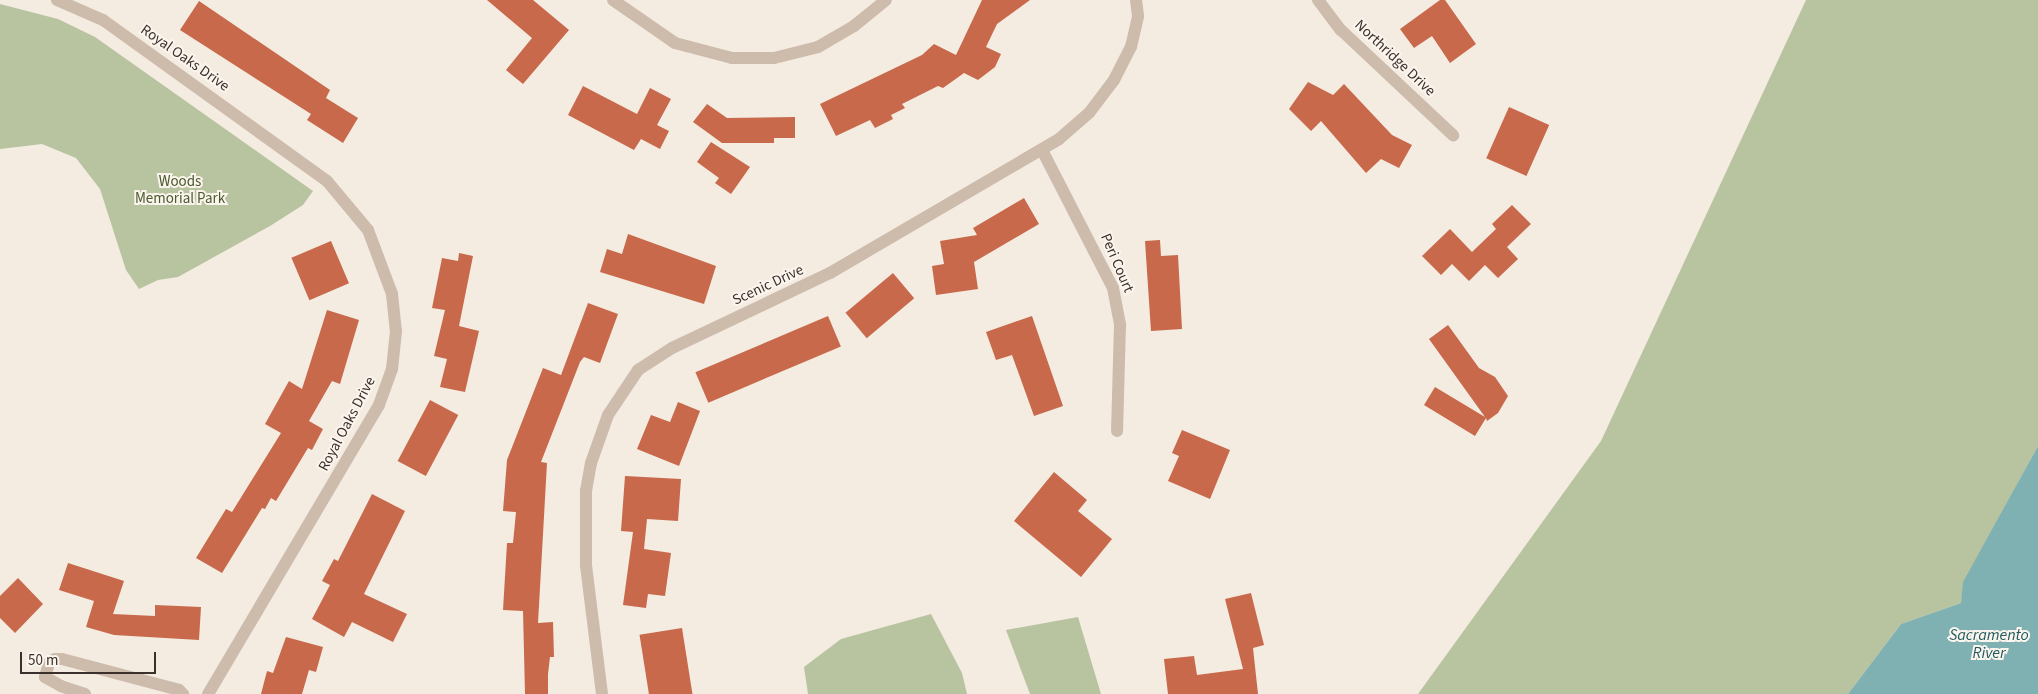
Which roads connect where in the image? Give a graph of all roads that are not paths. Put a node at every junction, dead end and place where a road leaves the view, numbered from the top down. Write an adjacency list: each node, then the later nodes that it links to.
1 (57, 0): 6 (street, Royal Oaks Drive)
2 (613, 0): 3 (street)
3 (886, 0)
4 (1136, 0): 8 (street, Scenic Drive)
5 (1318, 0): 7 (street, Northridge Drive)
6 (77, 3): 12 (street, Royal Oaks Drive)
7 (1453, 135)
8 (1042, 150): 9 (street, Peri Court); 13 (street, Scenic Drive)
9 (1117, 431)
10 (85, 694): 11 (street)
11 (183, 694)
12 (208, 694)
13 (602, 694)

